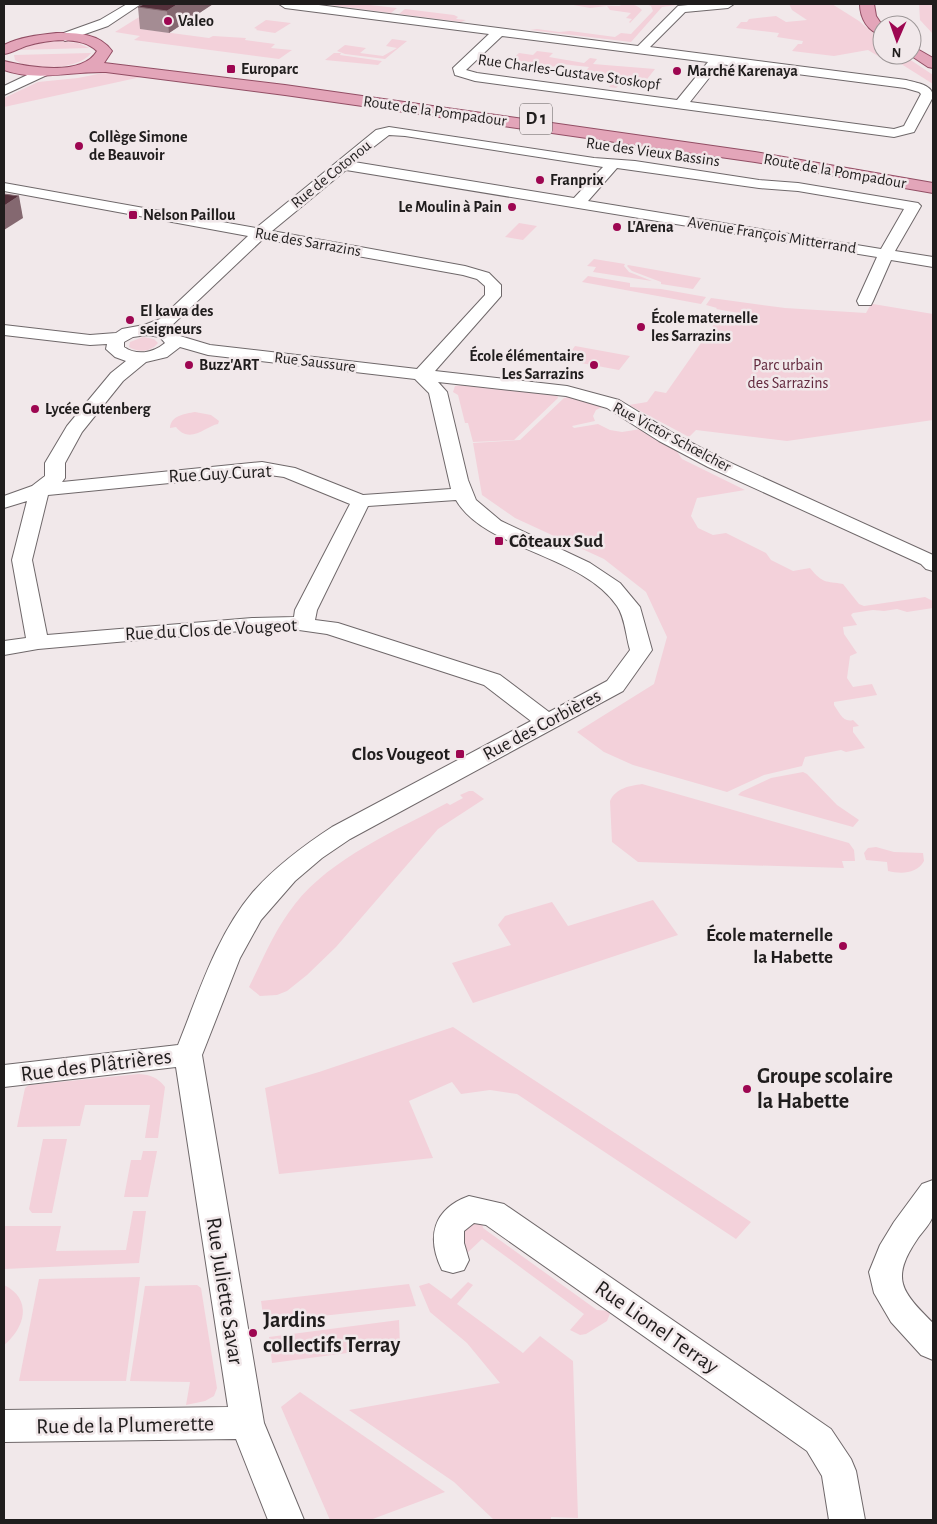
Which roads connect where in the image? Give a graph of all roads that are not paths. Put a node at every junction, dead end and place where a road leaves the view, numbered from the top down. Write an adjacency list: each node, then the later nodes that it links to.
1 (135, 4): 8 (street)
2 (285, 4): 9 (street, Rue Charles-Gustave Stoskopf)
3 (728, 4): 15 (street)
4 (867, 4): 7 (main road)
5 (882, 10): 6 (main road)
6 (882, 15)
7 (872, 22)
8 (104, 23): 11 (street); 13 (street)
9 (500, 32): 15 (street, Rue Charles-Gustave Stoskopf); 24 (street, Rue Charles-Gustave Stoskopf)
10 (4, 34): 12 (main road)
11 (65, 37): 12 (main road); 13 (main road)
12 (35, 39): 14 (main road)
13 (89, 40): 16 (main road)
14 (4, 49)
15 (641, 50): 18 (street, Rue Charles-Gustave Stoskopf)
16 (104, 55): 21 (main road); 29 (main road, Route de la Pompadour / D 1)
17 (922, 57): 19 (main road)
18 (717, 60): 24 (street); 24 (street, Rue Charles-Gustave Stoskopf)
19 (933, 64)
20 (4, 66): 22 (main road)
21 (83, 67): 22 (main road); 26 (main road, Route de la Pompadour / D 1)
22 (42, 72): 23 (street)
23 (4, 91)
24 (680, 105)
25 (389, 131): 27 (street, Rue de Cotonou); 28 (street, Rue des Vieux Bassins)
26 (738, 155): 30 (main road); 32 (main road, Route de la Pompadour / D 1)
27 (344, 164): 33 (street, Avenue François Mitterrand); 34 (street, Rue de Cotonou)
28 (613, 164): 33 (street); 35 (street, Rue des Vieux Bassins)
29 (933, 176)
30 (933, 181)
31 (4, 187): 34 (street, Rue des Sarrazins)
32 (933, 188)
33 (578, 203): 35 (street, Avenue François Mitterrand)
34 (260, 233): 39 (street, Rue de Cotonou); 44 (street, Rue des Sarrazins)
35 (886, 254): 36 (street, Avenue François Mitterrand); 37 (street)
36 (933, 262)
37 (865, 301)
38 (4, 330): 40 (street)
39 (168, 332): 40 (street, Rue Saussure); 41 (street, Rue Saussure); 42 (street, Rue de Cotonou)
40 (118, 346): 43 (street); 45 (street)
41 (208, 350): 42 (street, Rue Saussure); 44 (street, Rue Saussure)
42 (161, 354): 43 (street, Rue Saussure)
43 (142, 357): 45 (street)
44 (421, 375): 47 (street, Rue des Corbières); 50 (street, Rue Victor Schœlcher)
45 (117, 377): 46 (street)
46 (39, 490): 48 (street, Rue Guy Curat); 49 (street, Rue Guy Curat); 52 (street)
47 (462, 494): 49 (street, Rue Guy Curat); 54 (street, Rue des Corbières)
48 (4, 502)
49 (361, 502): 51 (street)
50 (933, 566)
51 (303, 624): 52 (street, Rue du Clos de Vougeot); 54 (street, Rue du Clos de Vougeot)
52 (38, 642): 53 (street, Rue du Clos de Vougeot)
53 (4, 648)
54 (548, 722): 55 (street, Rue des Corbières)
55 (188, 1055): 56 (street, Rue des Plâtrières); 60 (street, Rue Juliette Savar)
56 (4, 1076)
57 (933, 1193): 59 (street)
58 (453, 1260): 63 (street, Rue Lionel Terray)
59 (933, 1345)
60 (247, 1423): 61 (street, Rue de la Plumerette); 62 (street, Rue Juliette Savar)
61 (4, 1426)
62 (286, 1520)
63 (847, 1520)

